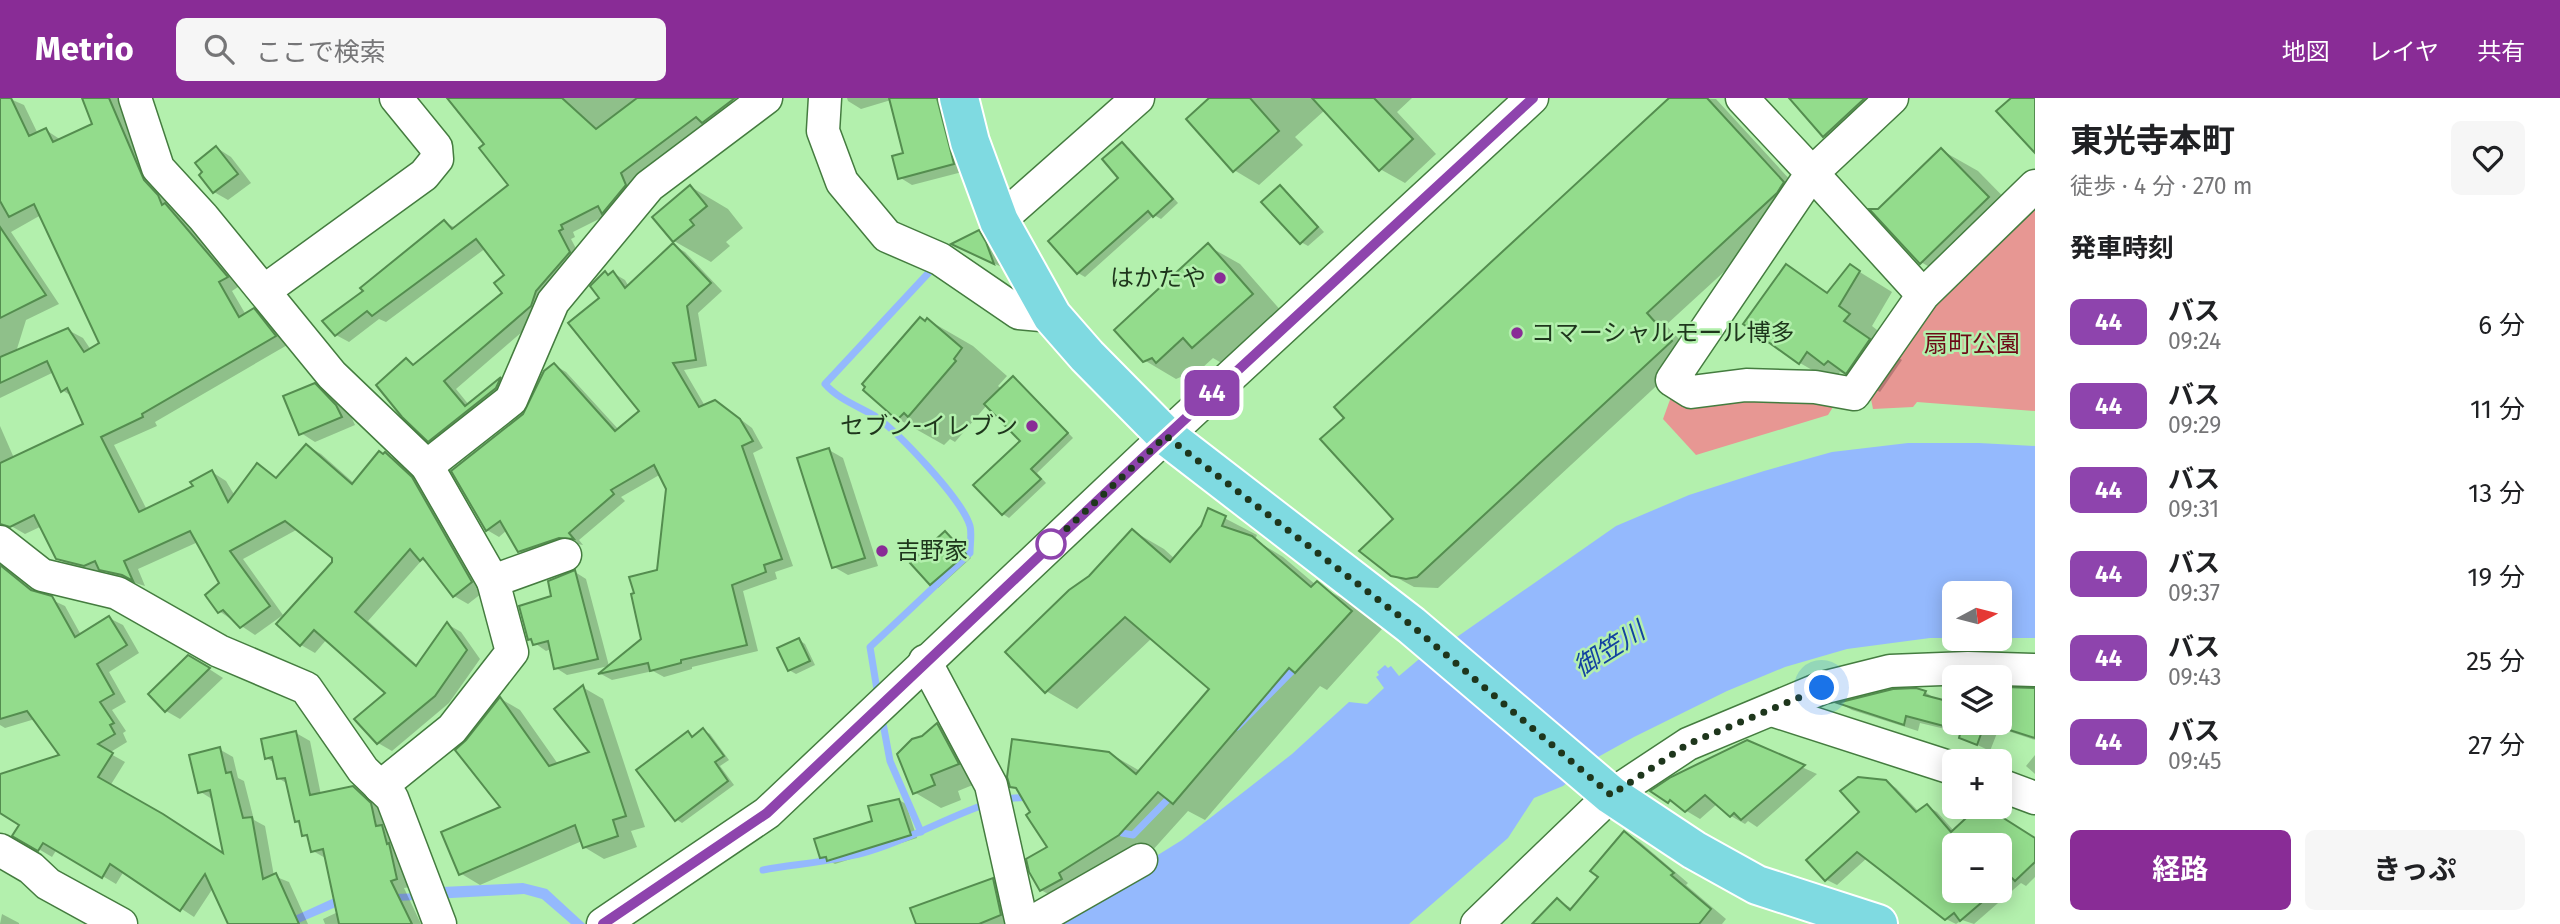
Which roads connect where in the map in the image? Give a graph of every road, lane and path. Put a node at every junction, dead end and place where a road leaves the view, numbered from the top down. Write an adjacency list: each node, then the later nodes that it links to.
1 (135, 98): 13 (street)
2 (397, 98): 13 (street)
3 (766, 98): 17 (street)
4 (825, 98): 15 (street)
5 (959, 98): 12 (main road)
6 (1138, 98): 12 (street)
7 (1532, 98): 16 (street)
8 (1742, 98): 10 (street)
9 (1892, 98): 10 (street)
10 (1812, 173): 14 (street); 14 (street)
11 (2035, 186): 14 (street)
12 (999, 221): 15 (main road)
13 (264, 291): 17 (street)
14 (1923, 295)
15 (1052, 316): 16 (main road)
16 (1166, 436): 21 (street); 27 (main road)
17 (427, 466): 20 (street)
18 (0, 542): 25 (street)
19 (565, 555): 20 (street)
20 (493, 581): 25 (street)
21 (925, 662): 33 (street); 34 (street)
22 (2035, 670): 23 (street)
23 (1772, 710): 24 (street); 27 (street)
24 (1942, 765)
25 (380, 787): 32 (street)
26 (2012, 789): 28 (street)
27 (1611, 795): 36 (street); 37 (main road)
28 (2035, 798)
29 (0, 850): 31 (street)
30 (1141, 860): 35 (street)
31 (121, 924)
32 (440, 924)
33 (603, 924)
34 (1022, 924)
35 (1029, 924)
36 (1476, 924)
37 (1878, 924)

